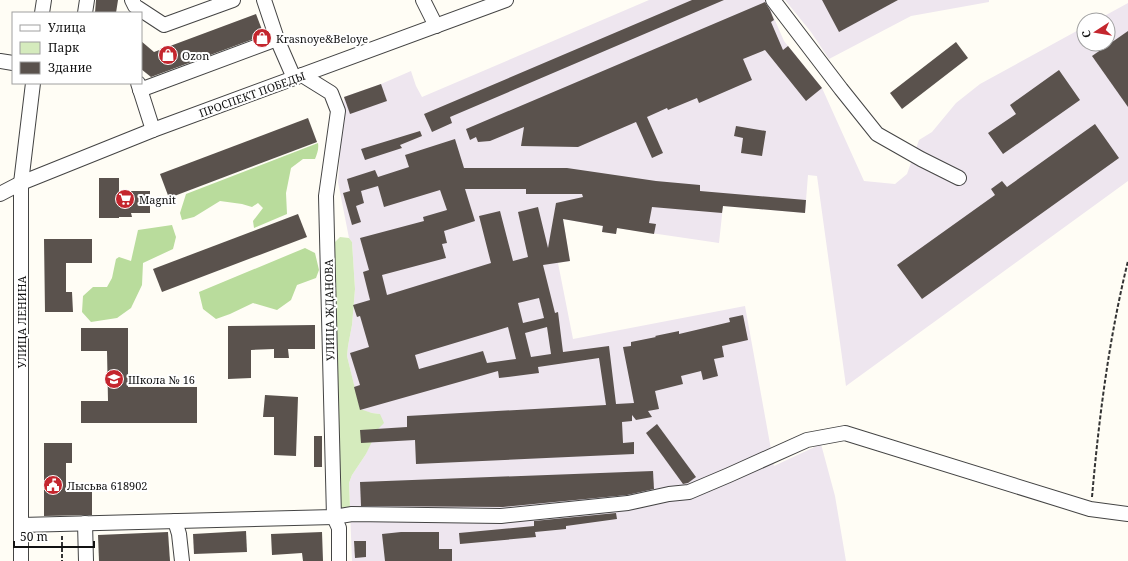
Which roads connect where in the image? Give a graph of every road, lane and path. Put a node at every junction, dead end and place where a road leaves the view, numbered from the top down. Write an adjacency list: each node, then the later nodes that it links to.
1 (44, 0): 9 (street)
2 (87, 0): 10 (street)
3 (132, 0): 4 (street)
4 (233, 0)
5 (264, 0): 12 (street)
6 (423, 0): 11 (street)
7 (506, 0): 11 (street, ПРОСПЕКТ ПОБЕДЫ)
8 (772, 0): 19 (street)
9 (42, 12)
10 (86, 12)
11 (436, 26): 15 (street, ПРОСПЕКТ ПОБЕДЫ)
12 (277, 39): 15 (street); 17 (street)
13 (0, 61): 14 (street)
14 (12, 63)
15 (298, 77): 18 (street, ПРОСПЕКТ ПОБЕДЫ); 25 (street, УЛИЦА ЖДАНОВА)
16 (33, 84): 20 (street, УЛИЦА ЛЕНИНА)
17 (139, 86): 18 (street)
18 (153, 130): 20 (street, ПРОСПЕКТ ПОБЕДЫ)
19 (959, 178)
20 (21, 183): 21 (street, ПРОСПЕКТ ПОБЕДЫ); 29 (street, УЛИЦА ЛЕНИНА)
21 (0, 194)
22 (1128, 261): 23 (path)
23 (1090, 509): 24 (street); 25 (street)
24 (1128, 514)
25 (334, 517): 26 (street); 34 (street, УЛИЦА ЖДАНОВА)
26 (175, 521): 27 (street); 33 (street)
27 (85, 523): 28 (street); 32 (street)
28 (62, 524): 29 (street); 31 (path)
29 (21, 525): 30 (street, УЛИЦА ЛЕНИНА)
30 (21, 561)
31 (62, 561)
32 (86, 561)
33 (182, 561)
34 (339, 561)

